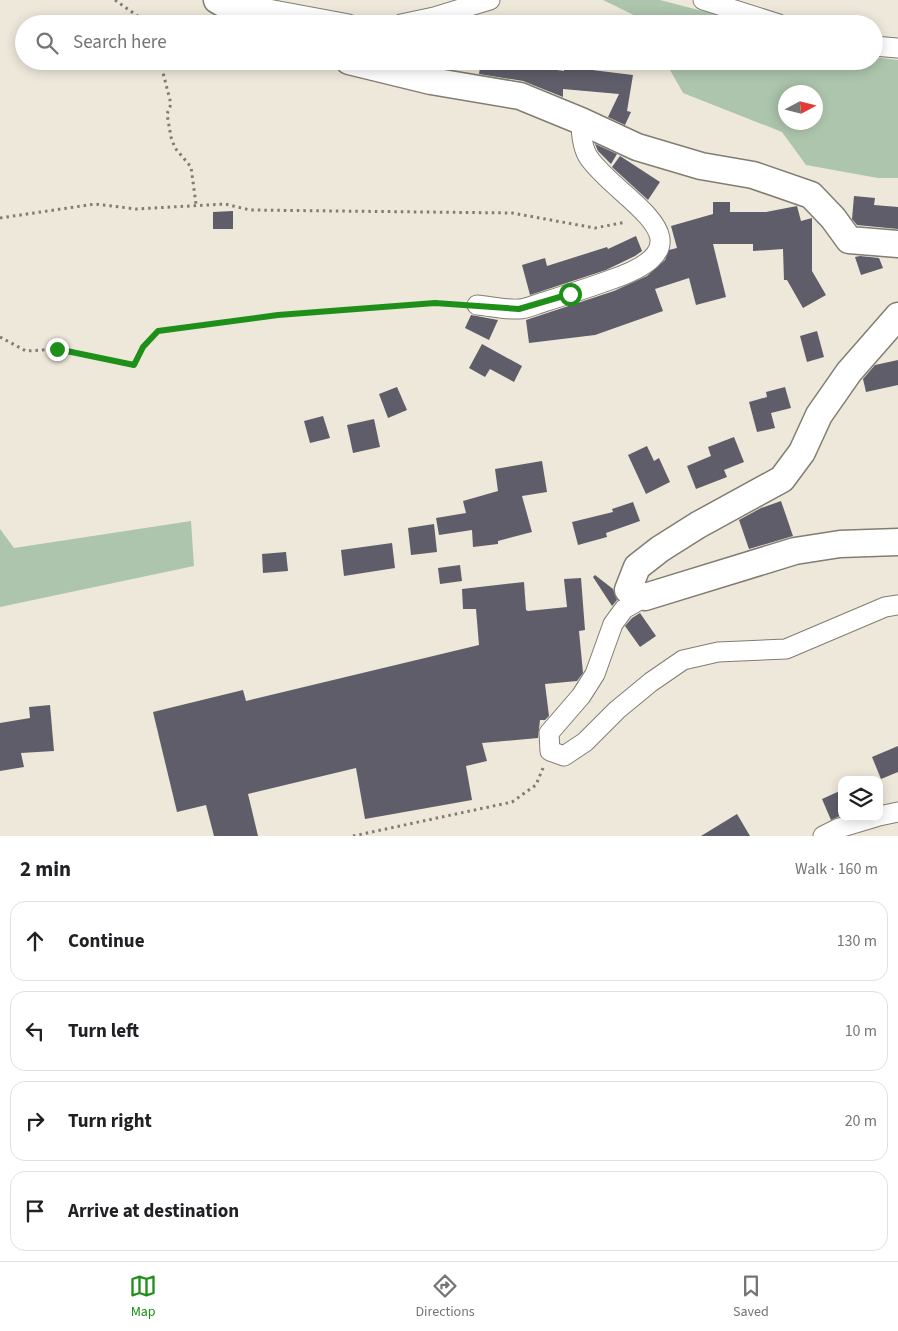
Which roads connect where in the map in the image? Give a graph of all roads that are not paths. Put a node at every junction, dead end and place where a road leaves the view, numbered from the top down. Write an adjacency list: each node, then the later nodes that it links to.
1 (217, 0): 5 (main road)
2 (221, 0): 6 (street)
3 (490, 0): 7 (street)
4 (704, 0): 8 (street)
5 (244, 15)
6 (301, 15)
7 (441, 15)
8 (751, 15)
9 (883, 47): 10 (street)
10 (898, 48)
11 (386, 70): 12 (main road)
12 (581, 121): 13 (main road); 14 (street)
13 (898, 244)
14 (477, 305)
15 (898, 316): 17 (main road)
16 (898, 542): 17 (main road)
17 (645, 597): 18 (street)
18 (898, 605)
19 (898, 812): 20 (street)
20 (883, 816)
21 (864, 821): 22 (street)
22 (823, 836)

